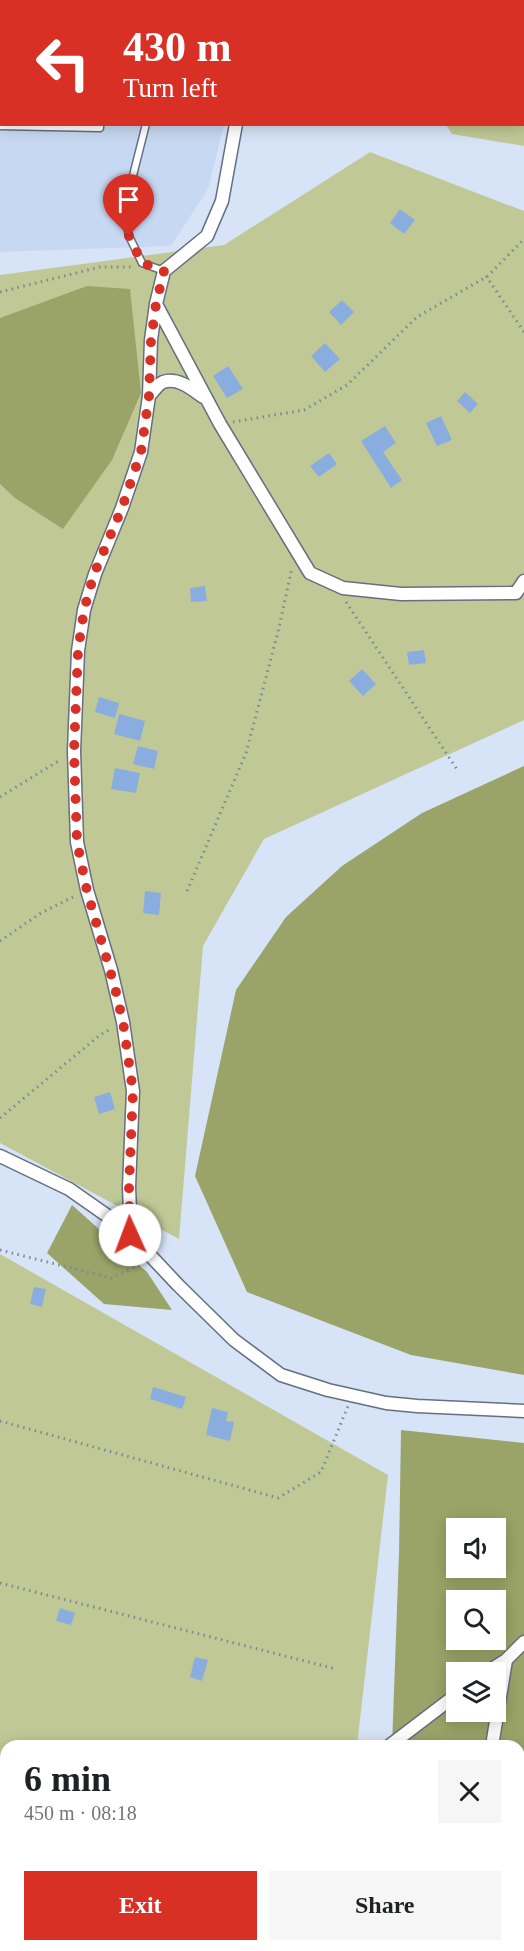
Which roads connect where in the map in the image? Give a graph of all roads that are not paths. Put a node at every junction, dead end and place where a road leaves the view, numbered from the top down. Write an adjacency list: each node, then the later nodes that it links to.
1 (0, 126): 2 (lane)
2 (100, 126)
3 (145, 126): 5 (lane)
4 (236, 126): 5 (street)
5 (164, 271): 6 (street)
6 (156, 304): 7 (street); 8 (street)
7 (149, 396): 8 (street); 11 (street)
8 (207, 400): 9 (street)
9 (524, 581)
10 (0, 1156): 11 (street)
11 (130, 1235): 12 (street)
12 (524, 1411)
13 (524, 1642): 14 (street)
14 (506, 1660): 15 (street); 18 (street)
15 (503, 1662)
16 (446, 1703): 17 (street)
17 (397, 1740)
18 (493, 1740)

